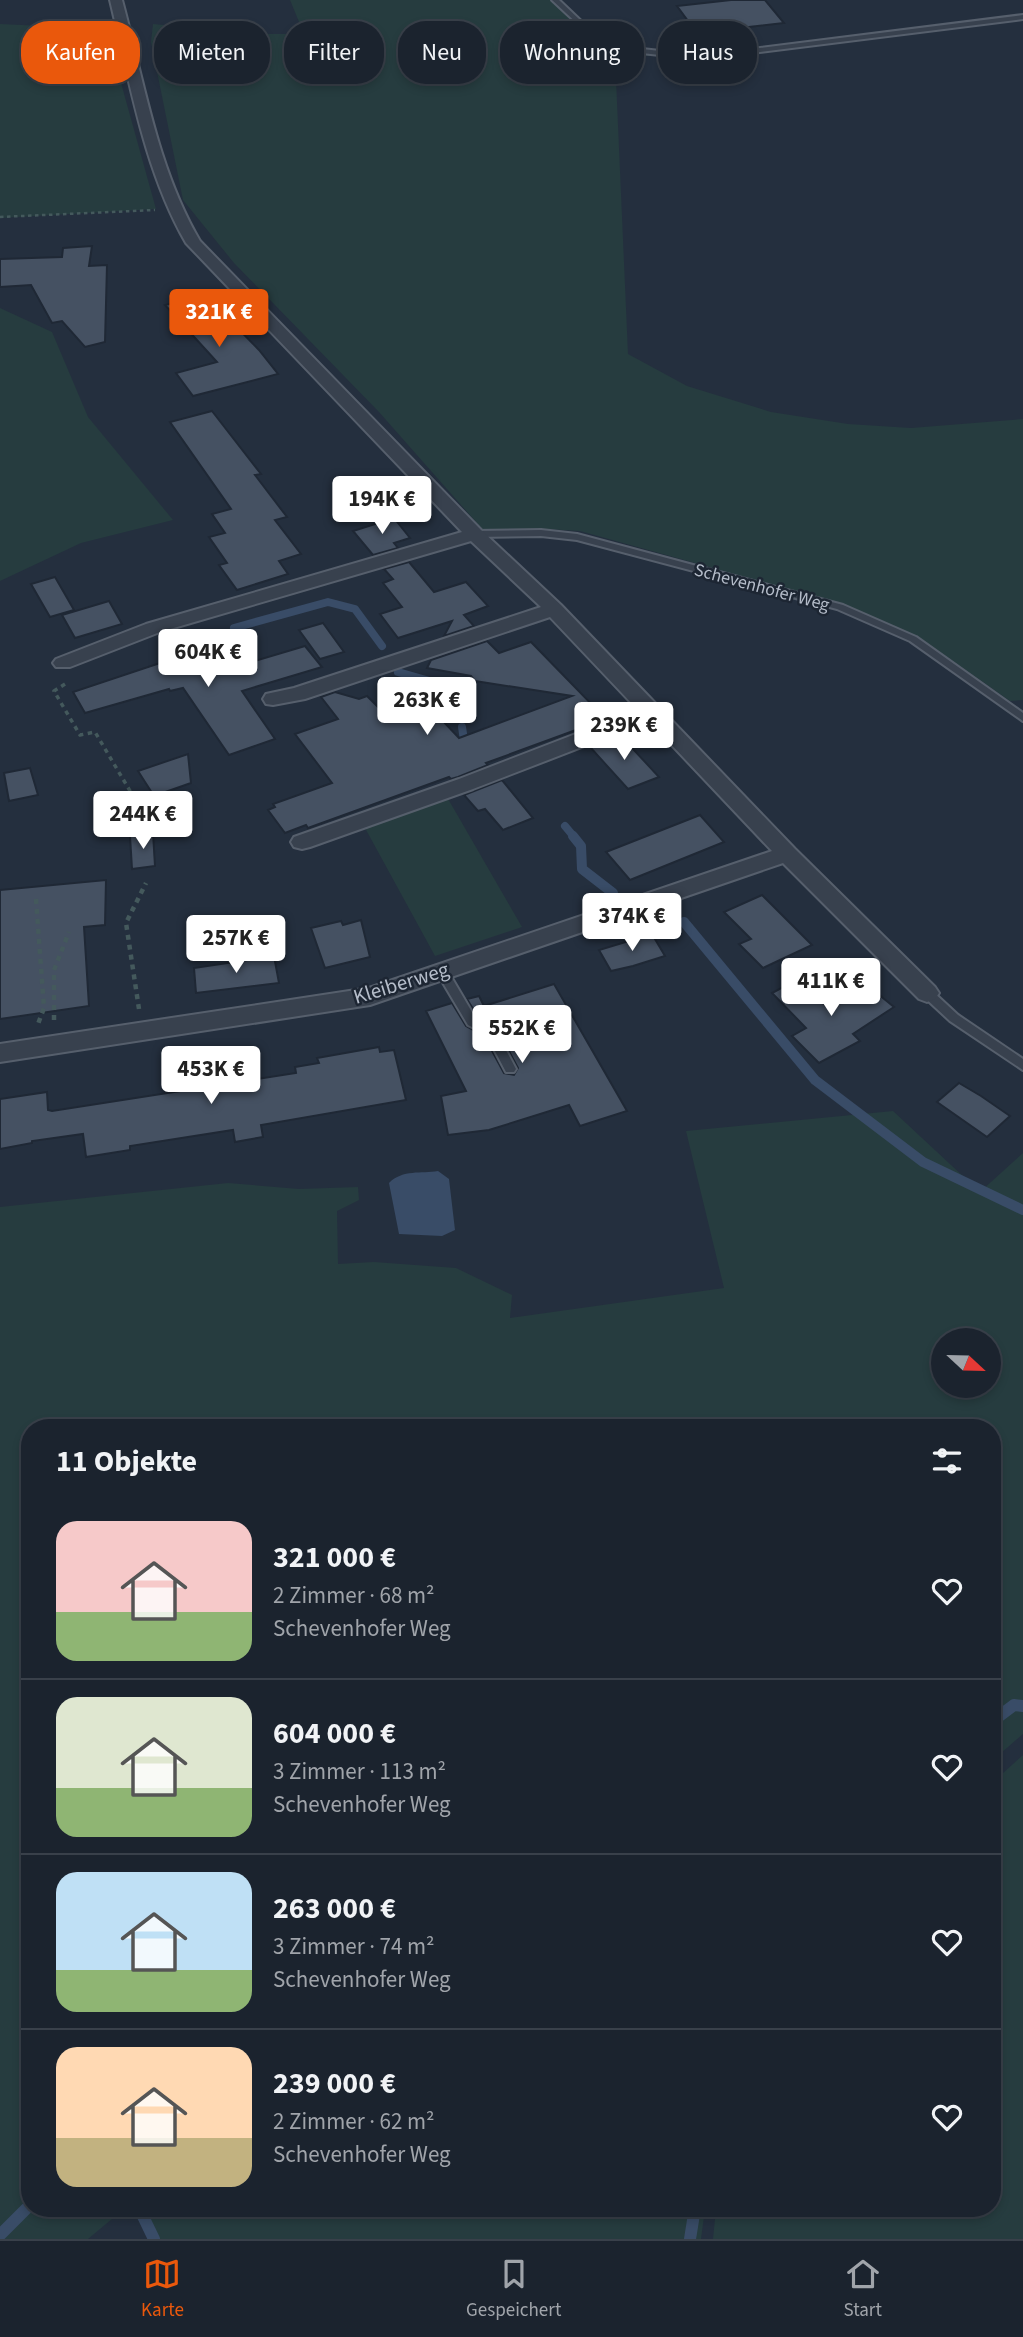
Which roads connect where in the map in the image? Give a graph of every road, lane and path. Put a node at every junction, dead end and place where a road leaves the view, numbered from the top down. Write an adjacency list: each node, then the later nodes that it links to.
1 (116, 0): 4 (street)
2 (555, 0): 3 (lane)
3 (1023, 17)
4 (174, 209): 5 (path); 6 (street)
5 (0, 217)
6 (474, 534): 7 (street); 8 (street, Schevenhofer Weg); 11 (lane, Schevenhofer Weg)
7 (554, 609): 9 (street); 10 (street)
8 (63, 663): 12 (path)
9 (273, 699)
10 (652, 712): 13 (street); 14 (street)
11 (1023, 718)
12 (136, 801)
13 (302, 842)
14 (787, 854): 18 (street, Kleiberweg); 19 (street)
15 (146, 883): 20 (path)
16 (36, 899): 21 (path)
17 (69, 932): 21 (path)
18 (442, 971): 20 (street, Kleiberweg); 24 (lane)
19 (927, 993): 23 (lane)
20 (142, 1031): 21 (street, Kleiberweg)
21 (36, 1047): 22 (street, Kleiberweg)
22 (0, 1053)
23 (1023, 1065)
24 (510, 1069)

